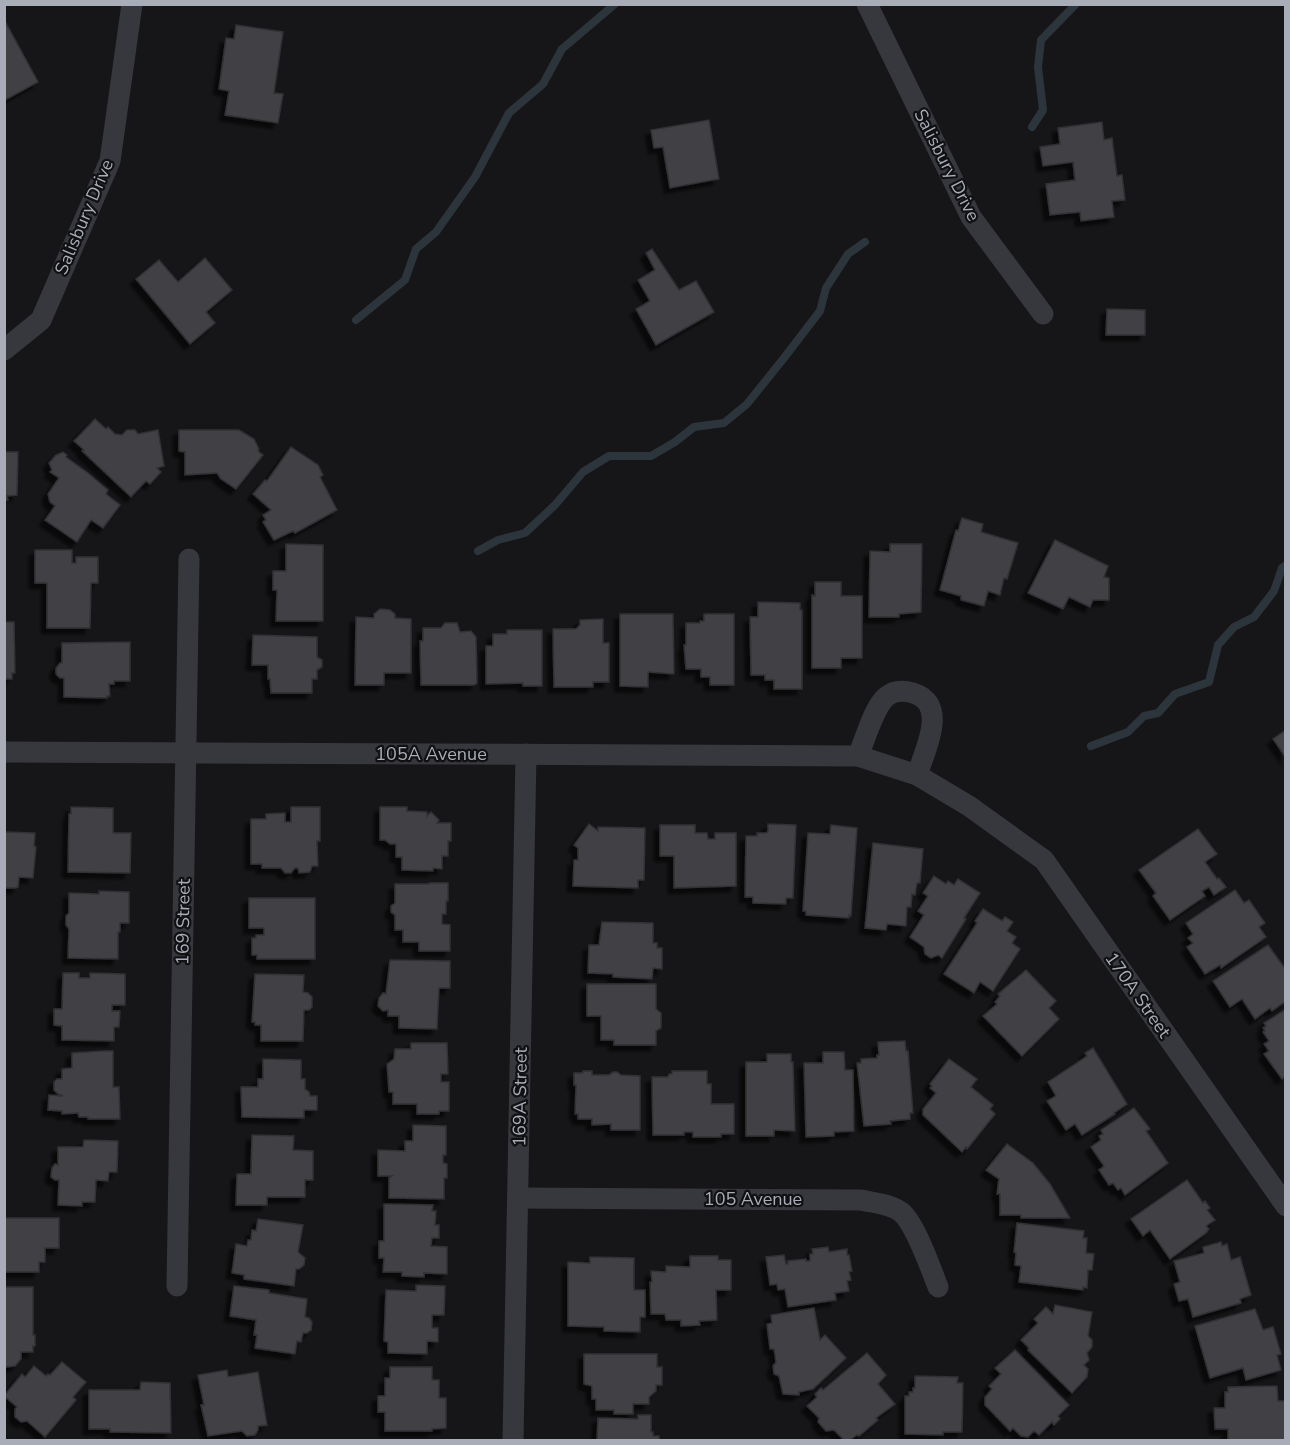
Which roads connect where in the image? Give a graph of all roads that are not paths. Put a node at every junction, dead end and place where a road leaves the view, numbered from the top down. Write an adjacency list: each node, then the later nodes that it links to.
1 (132, 4): 4 (street, Salisbury Drive)
2 (867, 4): 3 (street, Salisbury Drive)
3 (1044, 314)
4 (4, 350)
5 (189, 559): 7 (street, 169 Street)
6 (4, 752): 7 (street, 105A Avenue)
7 (186, 753): 8 (street, 105A Avenue); 14 (street, 169 Street)
8 (526, 754): 9 (street, 105A Avenue); 12 (street, 169A Street)
9 (858, 756): 10 (street, 105A Avenue); 10 (street)
10 (917, 775): 11 (street, 105A Avenue)
11 (969, 806): 13 (street, 170A Street)
12 (518, 1198): 15 (street, 105 Avenue); 16 (street, 169A Street)
13 (1286, 1206)
14 (177, 1286)
15 (938, 1287)
16 (513, 1440)

